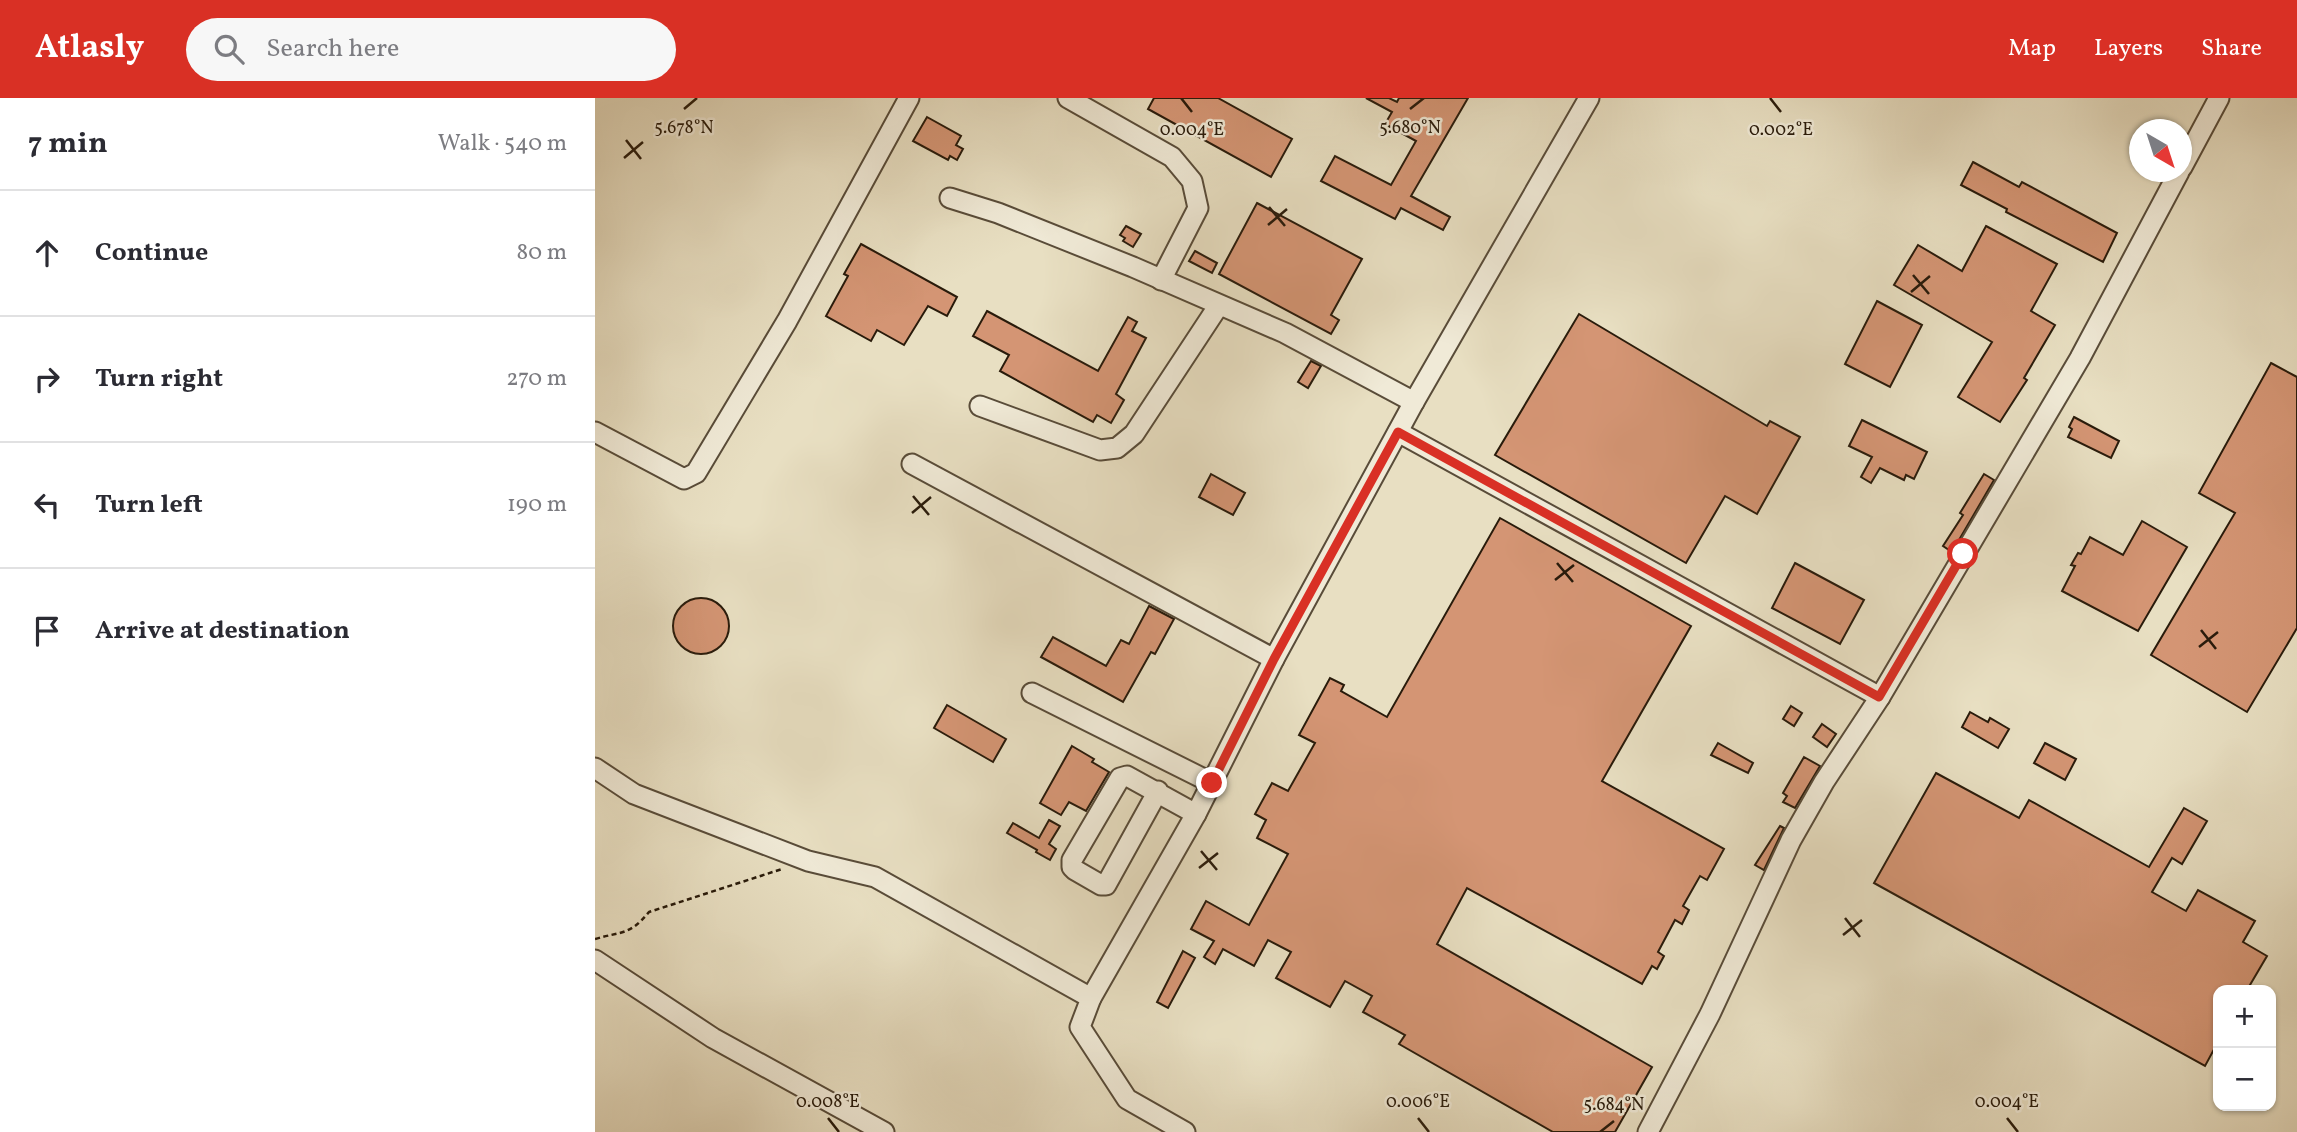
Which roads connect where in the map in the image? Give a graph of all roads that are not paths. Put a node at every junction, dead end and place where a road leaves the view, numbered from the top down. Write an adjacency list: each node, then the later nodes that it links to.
1 (909, 98): 12 (street)
2 (1068, 98): 8 (street)
3 (1589, 98): 10 (street)
4 (2219, 98): 5 (street)
5 (2192, 147)
6 (2173, 182): 17 (street)
7 (950, 198): 8 (street)
8 (1161, 279): 9 (street)
9 (1219, 304): 10 (street); 11 (street)
10 (1414, 402): 13 (street)
11 (980, 406)
12 (595, 432)
13 (1398, 432): 15 (street); 17 (street)
14 (912, 464): 15 (street)
15 (1274, 659): 19 (street)
16 (1032, 693): 19 (street)
17 (1879, 697): 26 (street)
18 (595, 768): 23 (street)
19 (1212, 783): 21 (street)
20 (1158, 791): 20 (street); 21 (street)
21 (1196, 814): 23 (street)
22 (595, 960): 24 (street)
23 (1091, 998): 25 (street)
24 (884, 1132)
25 (1185, 1132)
26 (1648, 1132)

